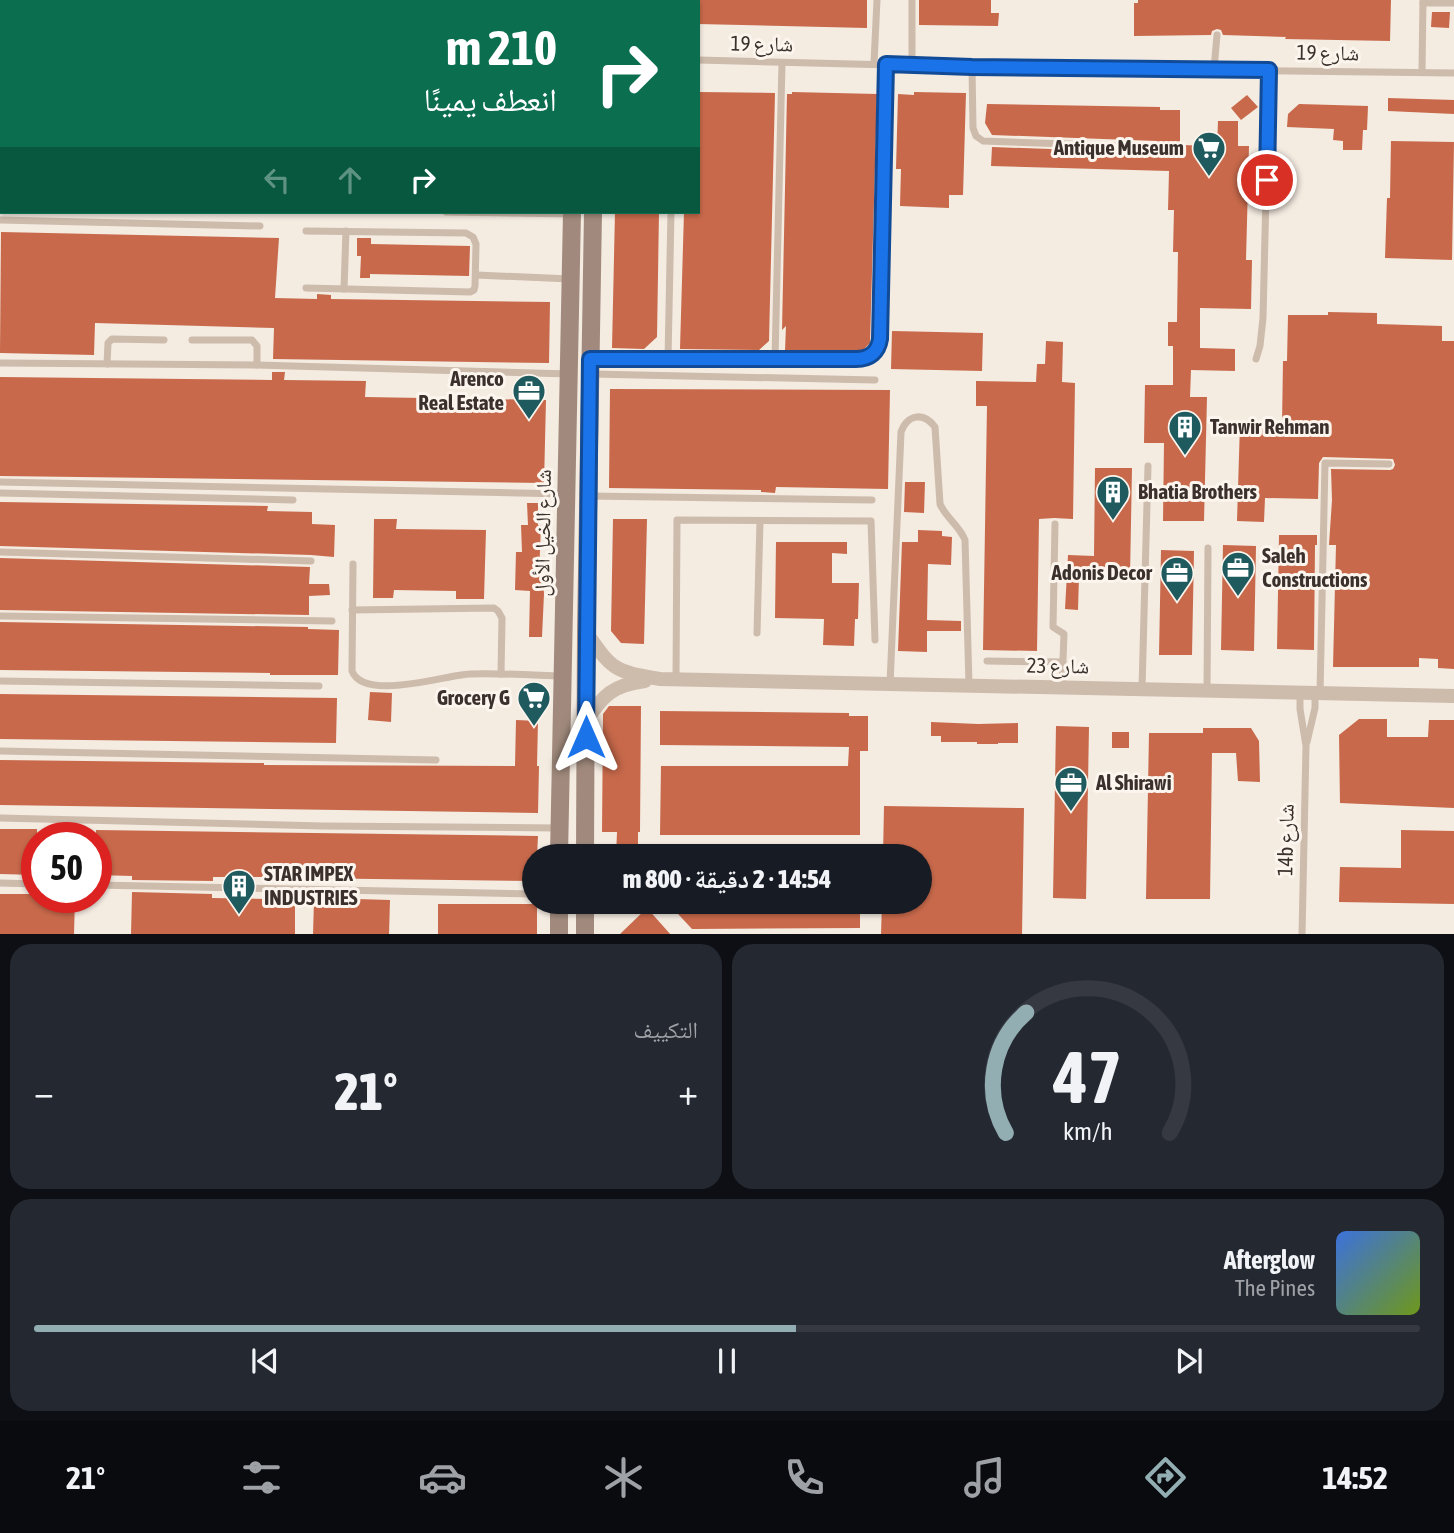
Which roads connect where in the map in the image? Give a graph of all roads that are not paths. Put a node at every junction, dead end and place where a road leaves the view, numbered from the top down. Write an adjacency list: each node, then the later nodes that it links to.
1 (877, 0): 8 (lane)
2 (912, 0): 10 (lane)
3 (1423, 1): 4 (lane); 14 (lane)
4 (1454, 3)
5 (1217, 35): 12 (lane)
6 (700, 60): 7 (lane, شارع 19)
7 (782, 62): 8 (lane, شارع 19); 31 (lane)
8 (874, 63): 9 (lane, شارع 19)
9 (886, 64): 10 (lane, شارع 19); 31 (lane)
10 (912, 65): 11 (lane, شارع 19)
11 (972, 67): 12 (lane, شارع 19); 16 (lane)
12 (1214, 69): 13 (lane, شارع 19)
13 (1269, 70): 14 (lane, شارع 19); 32 (lane)
14 (1422, 72): 15 (lane, شارع 19)
15 (1454, 73)
16 (1157, 147)
17 (572, 214): 25 (main road, شارع الخيل الأول)
18 (593, 214): 36 (main road, شارع الخيل الأول)
19 (671, 214): 30 (lane)
20 (0, 220): 21 (lane)
21 (260, 226)
22 (306, 230): 23 (lane)
23 (346, 231): 24 (lane); 27 (lane)
24 (476, 275): 25 (lane); 27 (lane)
25 (572, 279): 37 (main road, شارع الخيل الأول)
26 (306, 288): 27 (lane)
27 (344, 289)
28 (164, 340): 34 (lane)
29 (192, 340): 35 (lane)
30 (668, 359): 31 (lane); 36 (lane)
31 (775, 359)
32 (1256, 359)
33 (0, 363): 34 (lane)
34 (107, 364): 35 (lane)
35 (257, 365): 37 (lane)
36 (590, 367): 38 (lane); 44 (main road, شارع الخيل الأول)
37 (569, 374): 43 (main road, شارع الخيل الأول)
38 (875, 380)
39 (1390, 464): 73 (lane, 14b شارع)
40 (1148, 466): 70 (lane)
41 (0, 482): 43 (lane)
42 (0, 494): 45 (lane)
43 (567, 494): 62 (main road, شارع الخيل الأول)
44 (588, 496): 46 (lane); 56 (main road, شارع الخيل الأول)
45 (293, 500)
46 (872, 500)
47 (760, 521): 57 (lane); 58 (lane); 64 (lane)
48 (1055, 524): 60 (lane)
49 (1208, 548): 71 (lane)
50 (0, 552): 51 (lane)
51 (311, 561)
52 (353, 564): 53 (lane)
53 (352, 610): 61 (lane); 61 (lane)
54 (0, 616): 55 (lane)
55 (332, 621)
56 (586, 632): 63 (street, شارع 23); 75 (main road, شارع الخيل الأول)
57 (757, 633)
58 (875, 640)
59 (987, 661): 60 (lane)
60 (1062, 662): 69 (lane)
61 (501, 674): 62 (lane)
62 (563, 676): 80 (main road, شارع الخيل الأول)
63 (660, 679): 64 (street, شارع 23); 75 (street, شارع 23)
64 (676, 680): 66 (street, شارع 23)
65 (0, 681): 68 (lane)
66 (890, 684): 67 (street, شارع 23); 67 (lane)
67 (969, 685): 69 (street, شارع 23)
68 (319, 686)
69 (1062, 688): 70 (street, شارع 23)
70 (1142, 689): 71 (street, شارع 23)
71 (1207, 690): 72 (street, شارع 23)
72 (1300, 692): 73 (street, شارع 23); 76 (lane, 14b شارع)
73 (1317, 692): 74 (street, شارع 23); 76 (lane, 14b شارع)
74 (1454, 696)
75 (586, 721): 82 (main road, شارع الخيل الأول)
76 (1306, 746): 91 (lane, 14b شارع)
77 (0, 751): 78 (lane)
78 (436, 760)
79 (0, 818): 80 (lane)
80 (560, 828): 81 (main road, شارع الخيل الأول)
81 (559, 844)
82 (585, 844)
83 (0, 883): 84 (lane)
84 (21, 884)
85 (112, 885): 86 (lane)
86 (522, 894)
87 (559, 914): 89 (main road)
88 (585, 914): 90 (main road)
89 (559, 934)
90 (585, 934)
91 (1302, 934)

